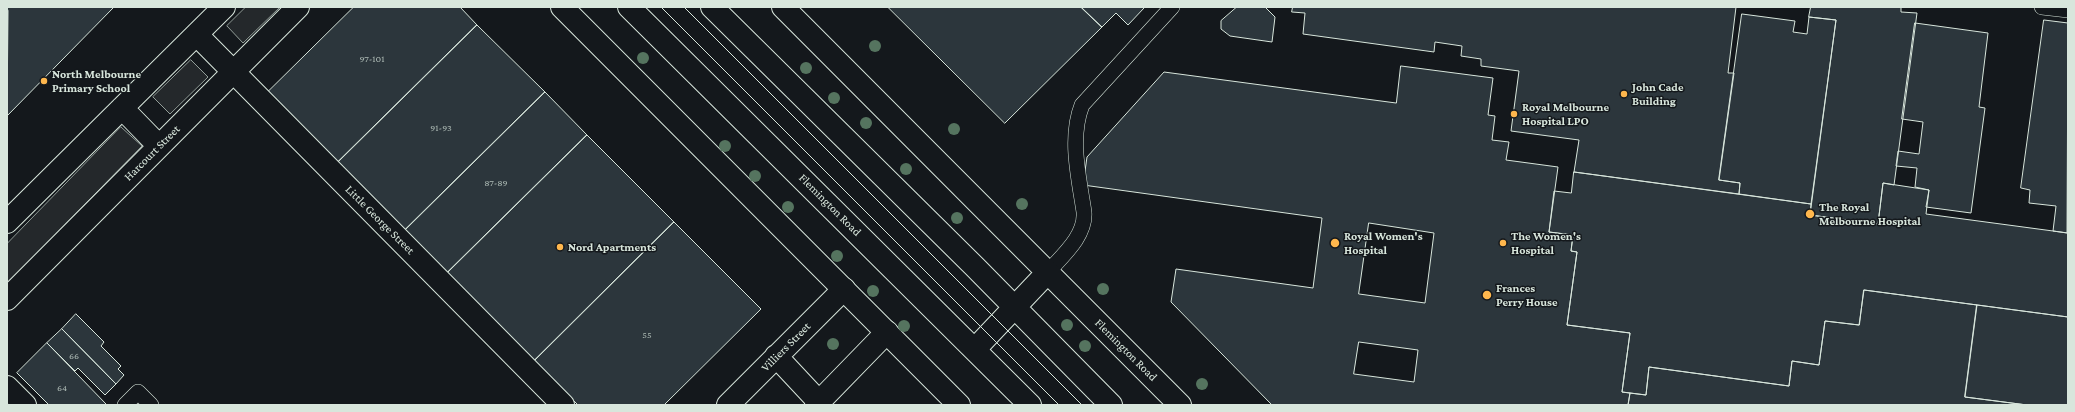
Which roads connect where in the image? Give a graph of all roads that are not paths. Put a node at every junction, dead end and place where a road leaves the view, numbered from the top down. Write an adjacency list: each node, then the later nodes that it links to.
1 (224, 7): 10 (main road)
2 (298, 7): 11 (main road, Harcourt Street)
3 (562, 7): 16 (main road)
4 (629, 7): 20 (main road, Flemington Road)
5 (712, 7): 18 (main road)
6 (783, 7): 15 (main road, Flemington Road)
7 (1172, 7): 15 (lane)
8 (2042, 7): 9 (lane)
9 (2068, 10)
10 (197, 35): 11 (main road, Little George Street); 12 (main road)
11 (234, 71): 13 (main road, Harcourt Street); 27 (main road, Little George Street)
12 (122, 108): 13 (main road); 14 (main road)
13 (160, 146): 17 (main road, Harcourt Street)
14 (7, 222)
15 (1047, 273): 18 (main road); 32 (main road, Flemington Road)
16 (844, 289): 19 (main road); 21 (main road, Villiers Street)
17 (7, 299)
18 (1013, 308): 20 (main road); 31 (main road)
19 (887, 332): 23 (main road); 29 (main road)
20 (974, 349): 30 (main road, Flemington Road)
21 (776, 356): 23 (main road); 28 (main road, Villiers Street)
22 (7, 387): 24 (main road)
23 (818, 404)
24 (25, 405)
25 (125, 405): 26 (lane)
26 (151, 405)
27 (563, 405)
28 (728, 405)
29 (959, 405)
30 (1030, 405)
31 (1111, 405)
32 (1180, 405)

